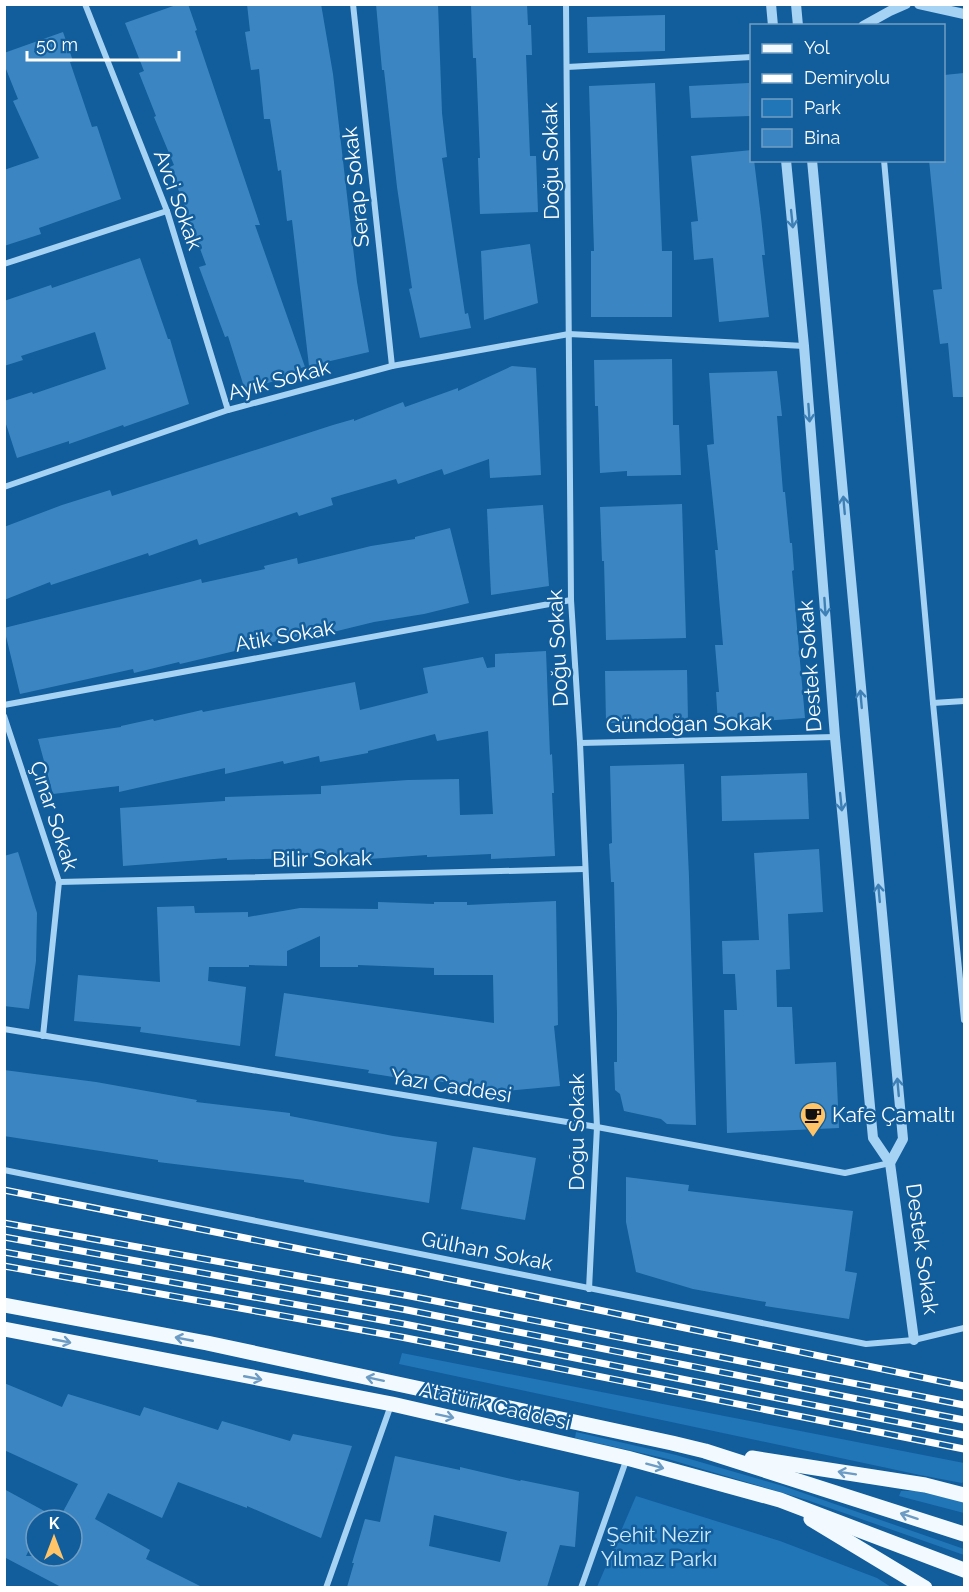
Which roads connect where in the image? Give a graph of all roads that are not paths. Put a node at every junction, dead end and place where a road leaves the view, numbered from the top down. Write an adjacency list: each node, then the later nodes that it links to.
1 (85, 4): 17 (street, Avci Sokak)
2 (353, 4): 21 (street, Serap Sokak)
3 (566, 4): 13 (street, Doğu Sokak)
4 (771, 4): 9 (street)
5 (796, 4): 10 (street)
6 (906, 4): 11 (street)
7 (919, 4): 8 (street)
8 (964, 14)
9 (773, 24)
10 (798, 24)
11 (869, 24)
12 (750, 57): 13 (street)
13 (567, 67): 19 (street, Doğu Sokak)
14 (786, 162): 20 (street, Destek Sokak, one-way to 20)
15 (812, 162): 37 (street, Destek Sokak, one-way to 15)
16 (884, 162): 26 (street)
17 (167, 212): 18 (street); 22 (street, Avci Sokak)
18 (4, 264)
19 (569, 334): 20 (street, Ayık Sokak); 21 (street, Ayık Sokak); 24 (street, Doğu Sokak)
20 (804, 346): 29 (street, Destek Sokak, one-way to 29)
21 (392, 366): 22 (street, Ayık Sokak)
22 (228, 410): 23 (street, Ayık Sokak)
23 (4, 488)
24 (571, 600): 27 (street, Atik Sokak); 30 (street, Doğu Sokak)
25 (964, 701): 26 (street)
26 (933, 704): 33 (street)
27 (4, 705)
28 (4, 716): 32 (street, Çınar Sokak)
29 (835, 737): 30 (street, Gündoğan Sokak); 37 (street, Destek Sokak, one-way to 37)
30 (580, 743): 31 (street, Doğu Sokak)
31 (585, 870): 32 (street, Bilir Sokak); 36 (street, Doğu Sokak)
32 (59, 882): 35 (street, Çınar Sokak)
33 (964, 1020)
34 (4, 1029): 35 (street, Yazı Caddesi)
35 (43, 1036): 36 (street, Yazı Caddesi)
36 (597, 1127): 37 (street, Yazı Caddesi); 39 (street, Doğu Sokak)
37 (890, 1163): 43 (street, Destek Sokak)
38 (4, 1170): 39 (street, Gülhan Sokak)
39 (589, 1289): 43 (street, Gülhan Sokak)
40 (4, 1305): 45 (main road, Atatürk Caddesi, one-way to 40)
41 (964, 1328): 43 (street, Gülhan Sokak)
42 (4, 1329): 44 (main road, Atatürk Caddesi, one-way to 44)
43 (914, 1340)
44 (392, 1404): 46 (main road, Atatürk Caddesi, one-way to 46); 51 (street)
45 (705, 1451): 47 (main road, one-way to 45); 49 (main road, Atatürk Caddesi, one-way to 45)
46 (627, 1458): 48 (main road, Atatürk Caddesi, one-way to 48); 52 (street)
47 (964, 1495)
48 (780, 1500): 50 (main road, Atatürk Caddesi); 53 (main road)
49 (964, 1534)
50 (964, 1570)
51 (326, 1587)
52 (581, 1587)
53 (925, 1587)

